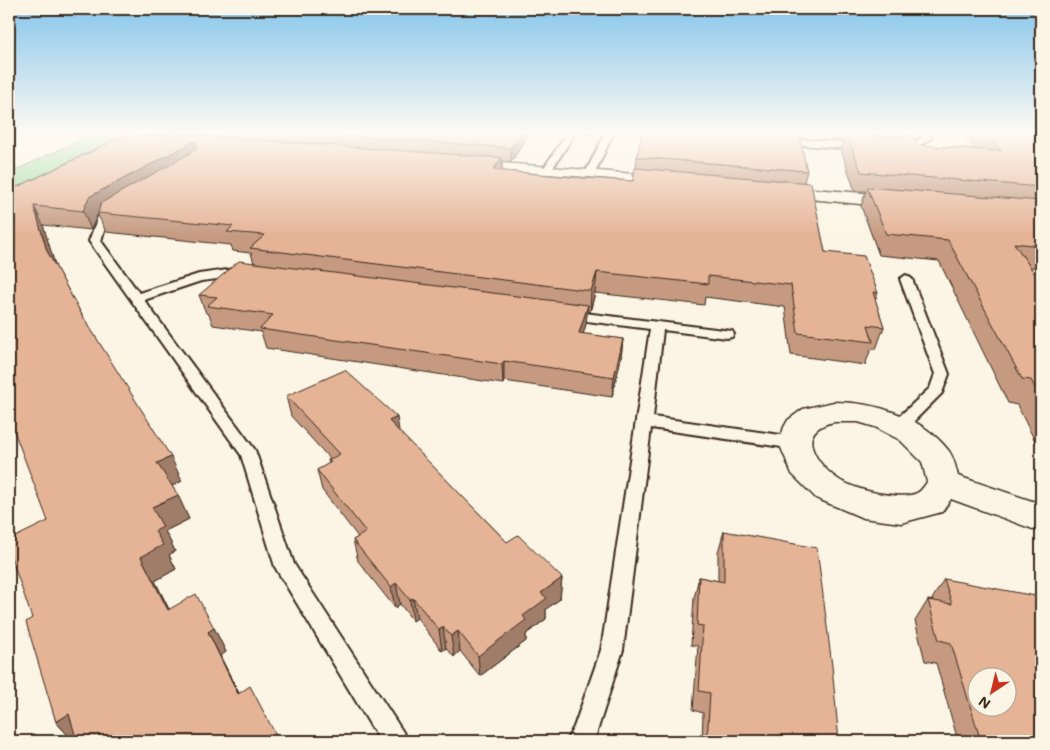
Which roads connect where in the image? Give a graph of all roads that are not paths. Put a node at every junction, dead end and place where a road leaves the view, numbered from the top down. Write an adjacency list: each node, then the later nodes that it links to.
1 (485, 167): 4 (street)
2 (549, 167): 4 (lane)
3 (593, 167): 5 (lane)
4 (546, 172): 5 (street)
5 (589, 175): 6 (street)
6 (687, 184)
7 (756, 190): 8 (street)
8 (913, 203)
9 (126, 205): 12 (lane)
10 (260, 274): 12 (lane)
11 (906, 279): 17 (lane)
12 (136, 298): 21 (lane)
13 (550, 313): 14 (lane)
14 (657, 327): 15 (lane); 16 (lane)
15 (728, 334)
16 (644, 421): 18 (lane); 22 (lane)
17 (899, 426): 18 (street); 19 (street)
18 (795, 443): 19 (street)
19 (944, 484): 20 (street)
20 (1041, 518)
21 (394, 741)
22 (579, 741)

